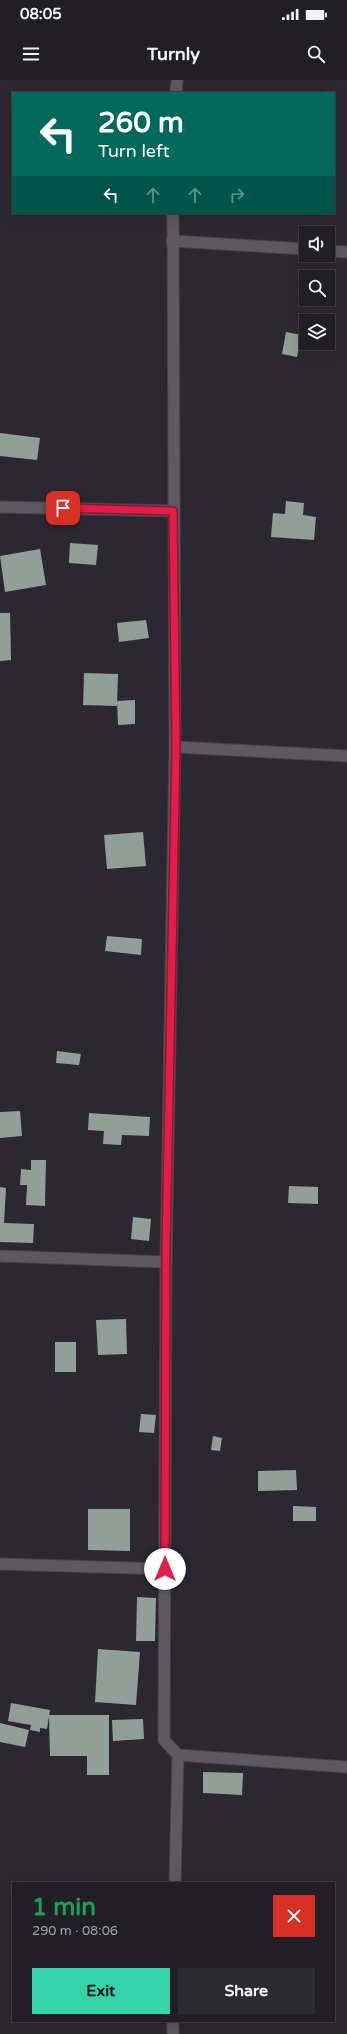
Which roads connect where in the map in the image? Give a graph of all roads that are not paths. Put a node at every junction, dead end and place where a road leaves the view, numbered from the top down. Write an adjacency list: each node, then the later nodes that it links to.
1 (177, 80): 2 (street)
2 (176, 92)
3 (173, 214): 4 (street)
4 (172, 241): 5 (street); 9 (street)
5 (299, 249)
6 (335, 251): 7 (street)
7 (347, 252)
8 (0, 507): 9 (street)
9 (173, 511): 10 (street)
10 (176, 747): 11 (street); 13 (street)
11 (347, 756)
12 (0, 1256): 13 (street)
13 (166, 1262): 15 (street)
14 (0, 1564): 15 (street)
15 (165, 1569): 16 (street)
16 (178, 1755): 17 (street); 18 (street)
17 (347, 1767)
18 (175, 1882)
19 (173, 2022): 20 (street)
20 (173, 2034)

